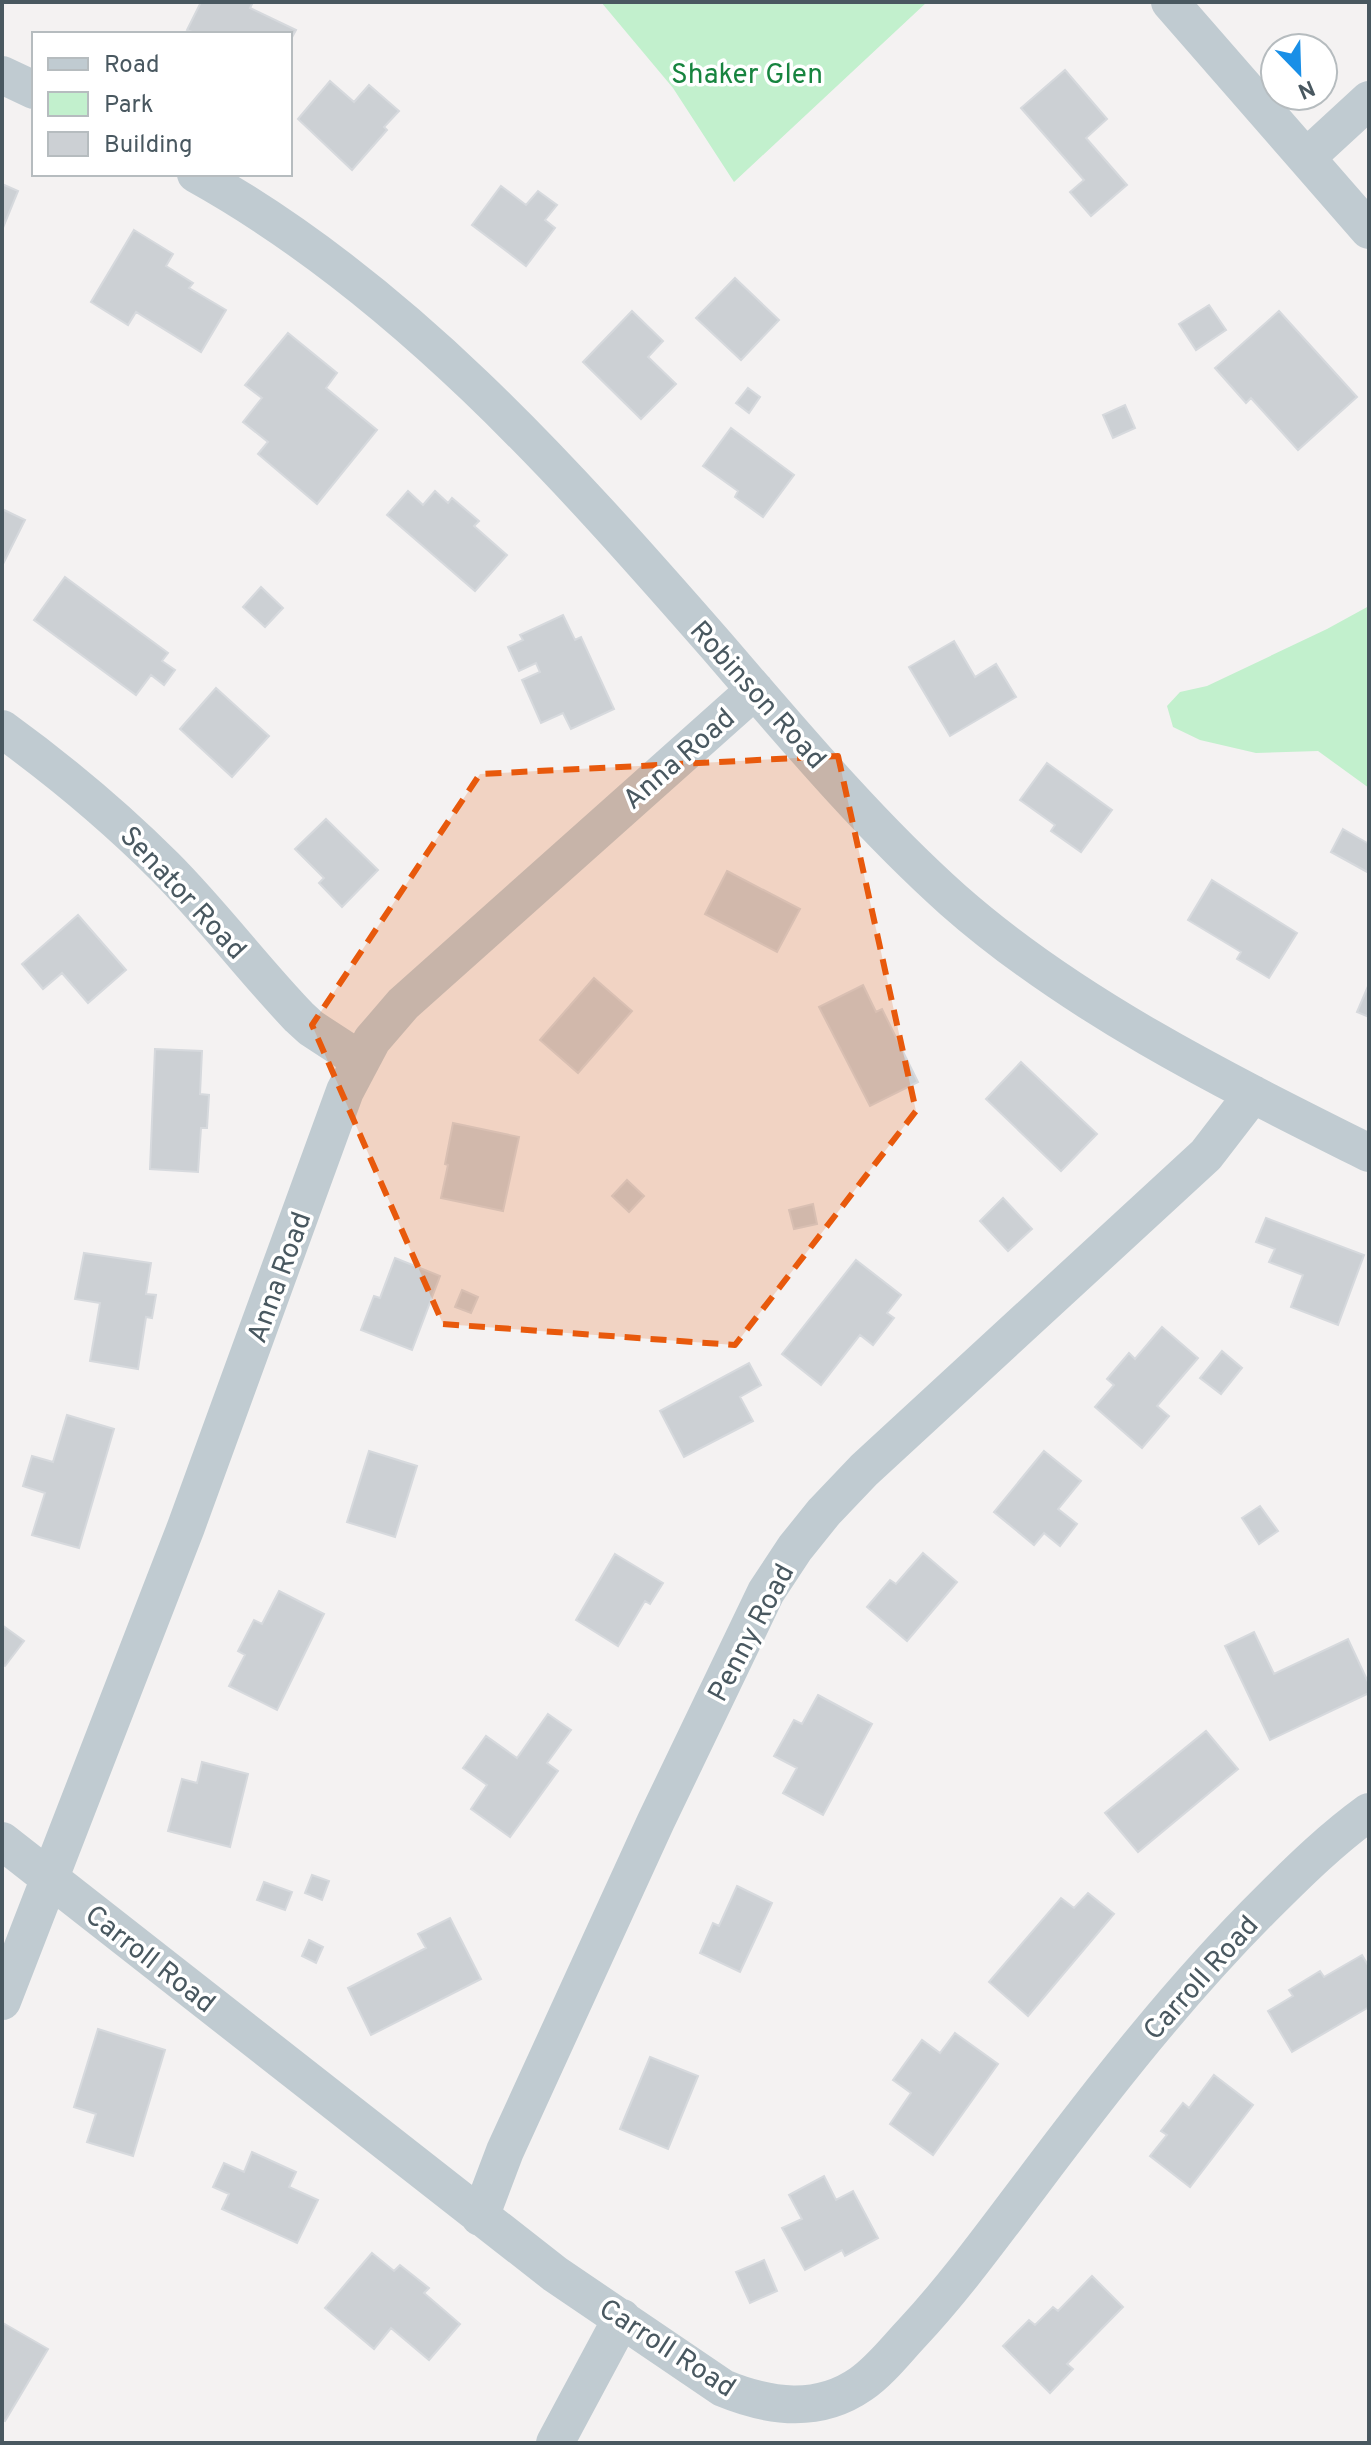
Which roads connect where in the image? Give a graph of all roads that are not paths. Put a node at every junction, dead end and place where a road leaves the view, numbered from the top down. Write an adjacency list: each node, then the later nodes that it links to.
1 (1170, 2): 5 (street)
2 (2, 75): 3 (street)
3 (32, 89)
4 (1369, 100): 5 (street)
5 (1306, 158): 7 (street)
6 (200, 176): 8 (street, Robinson Road)
7 (1369, 230)
8 (755, 690): 10 (street, Anna Road); 11 (street, Robinson Road)
9 (2, 729): 10 (street, Senator Road)
10 (360, 1060): 15 (street, Anna Road)
11 (1253, 1094): 12 (street, Robinson Road); 17 (street, Penny Road)
12 (1369, 1153)
13 (1369, 1812): 18 (street, Carroll Road)
14 (2, 1841): 15 (street, Carroll Road)
15 (48, 1878): 16 (street, Anna Road); 17 (street, Carroll Road)
16 (2, 2001)
17 (480, 2217): 18 (street, Carroll Road)
18 (622, 2318): 19 (street)
19 (555, 2443)

